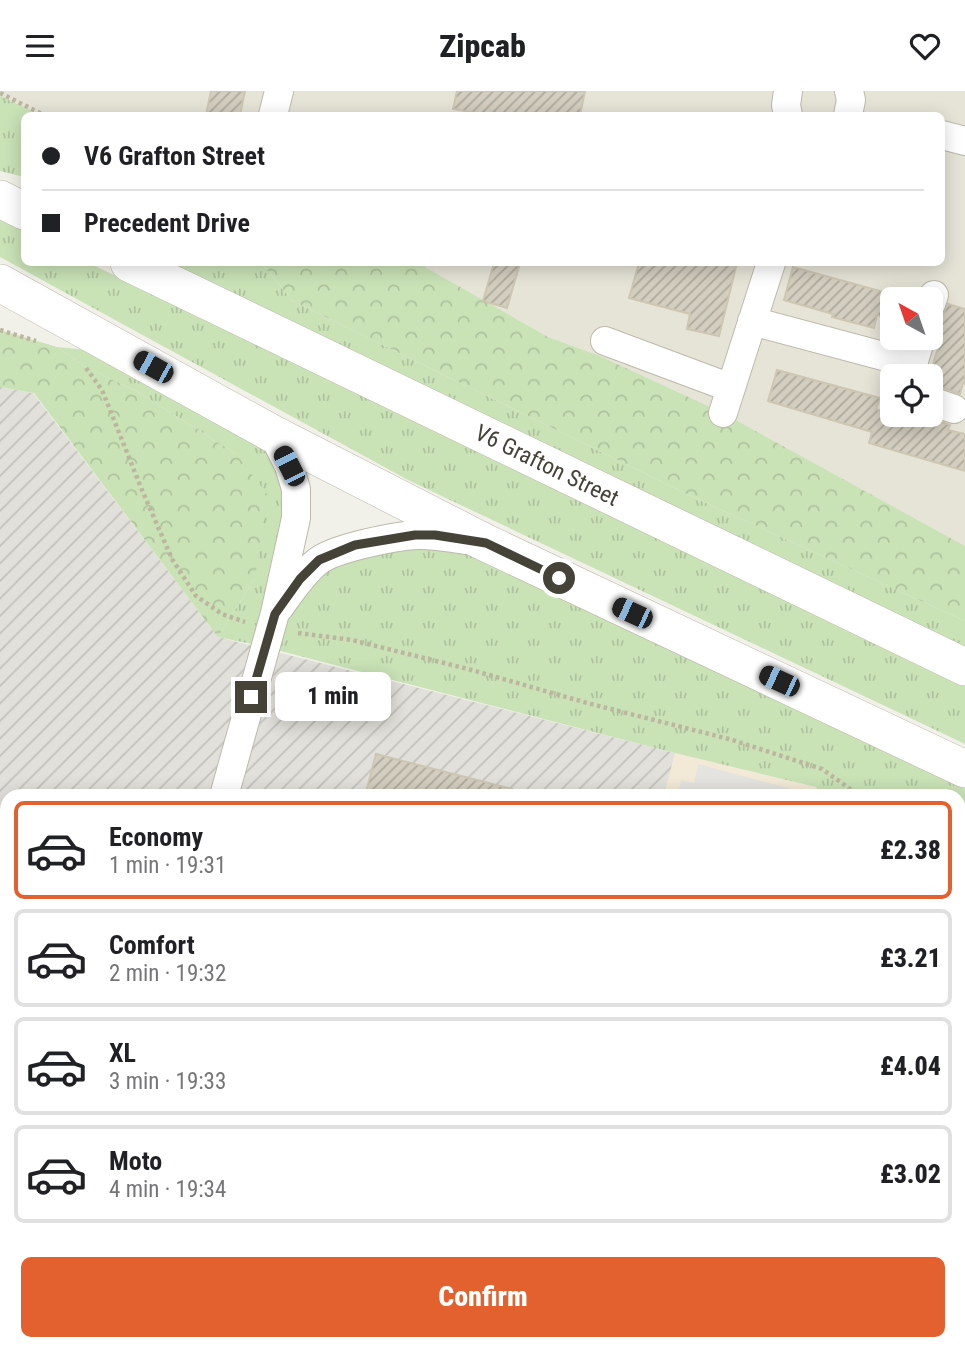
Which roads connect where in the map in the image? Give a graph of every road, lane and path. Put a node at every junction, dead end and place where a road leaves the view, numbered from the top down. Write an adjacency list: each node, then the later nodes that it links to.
1 (279, 91): 4 (street)
2 (0, 93): 3 (path)
3 (38, 112)
4 (273, 112)
5 (945, 136): 6 (street)
6 (965, 141)
7 (0, 199): 8 (street)
8 (21, 210)
9 (135, 266): 21 (street, V6 Grafton Street)
10 (770, 266): 12 (street)
11 (0, 283): 18 (street)
12 (752, 321): 14 (street); 16 (street)
13 (0, 330): 15 (path)
14 (605, 341)
15 (45, 344)
16 (915, 359)
17 (86, 367): 20 (path)
18 (272, 434): 19 (street); 20 (street)
19 (486, 543): 20 (street); 22 (street)
20 (272, 622): 23 (street); 24 (path)
21 (965, 667)
22 (965, 769)
23 (227, 789)
24 (850, 789)

